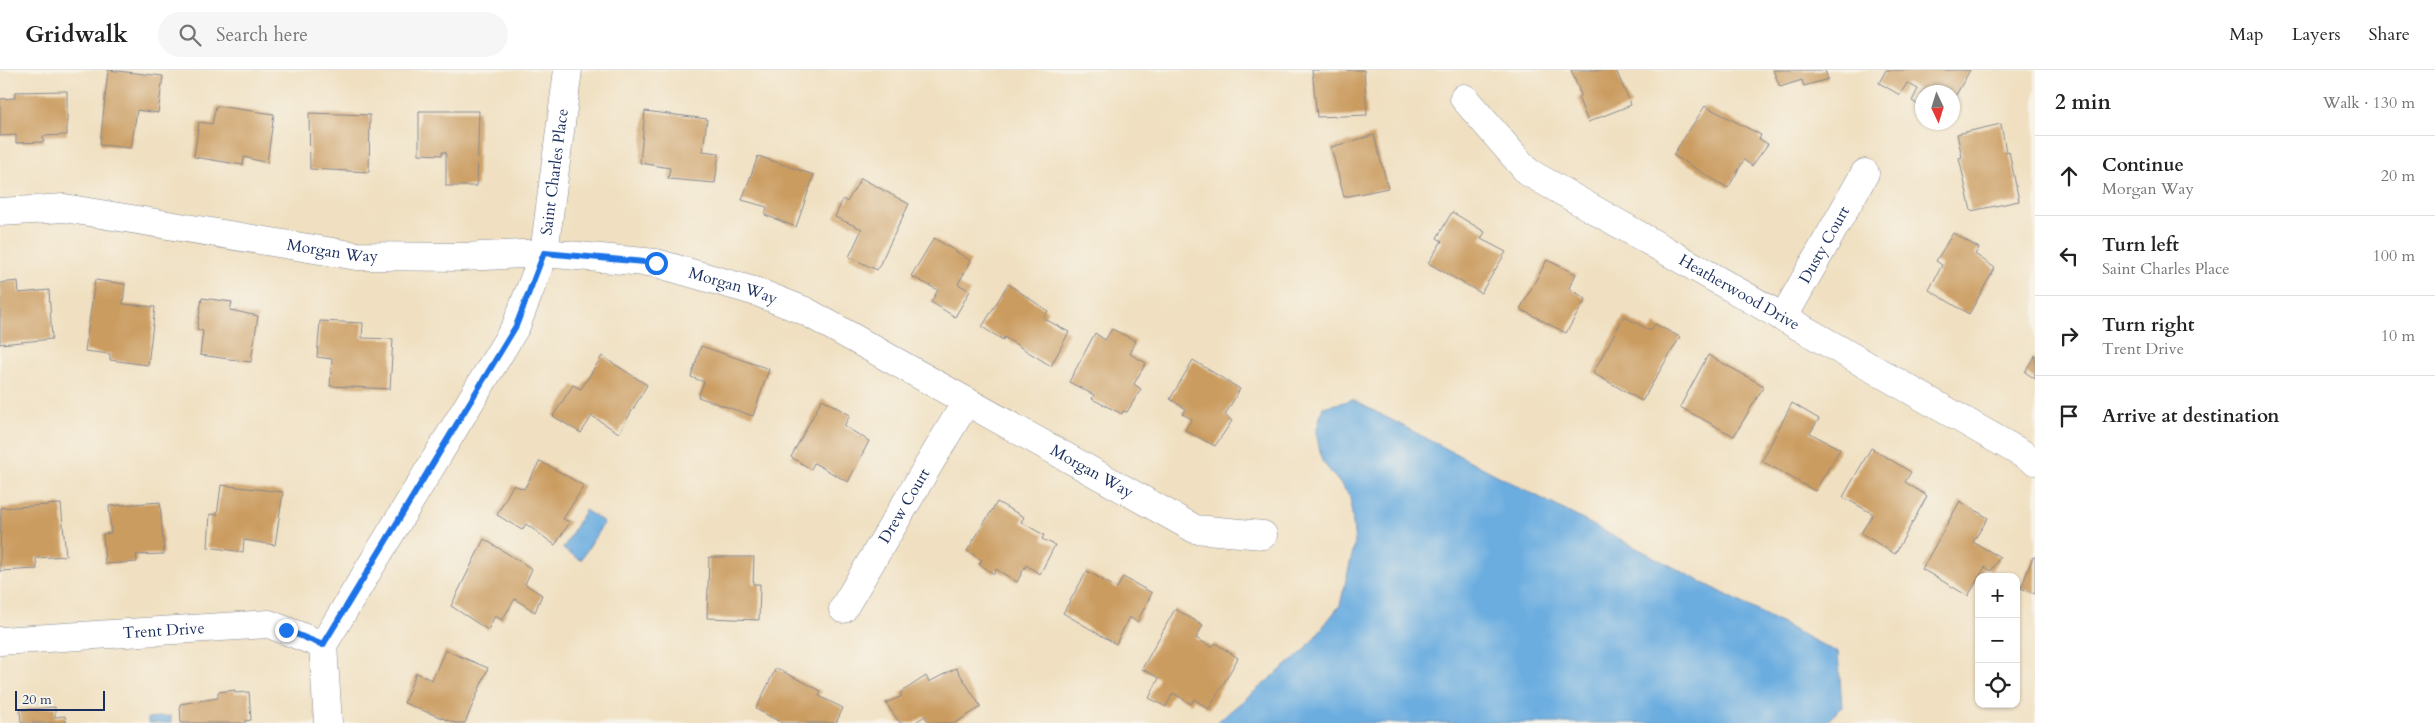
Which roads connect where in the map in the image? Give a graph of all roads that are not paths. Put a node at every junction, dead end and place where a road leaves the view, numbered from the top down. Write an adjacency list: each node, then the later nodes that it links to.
1 (568, 70): 5 (street, Saint Charles Place)
2 (1464, 98): 6 (street, Heatherwood Drive)
3 (1865, 173): 6 (street, Dusty Court)
4 (0, 212): 5 (street, Morgan Way)
5 (544, 253): 7 (street, Morgan Way); 12 (street, Saint Charles Place)
6 (1783, 318): 8 (street, Heatherwood Drive)
7 (966, 402): 9 (street, Morgan Way); 10 (street, Drew Court)
8 (2035, 461)
9 (1263, 535)
10 (843, 609)
11 (0, 641): 12 (street, Trent Drive)
12 (323, 645): 13 (street)
13 (328, 723)

